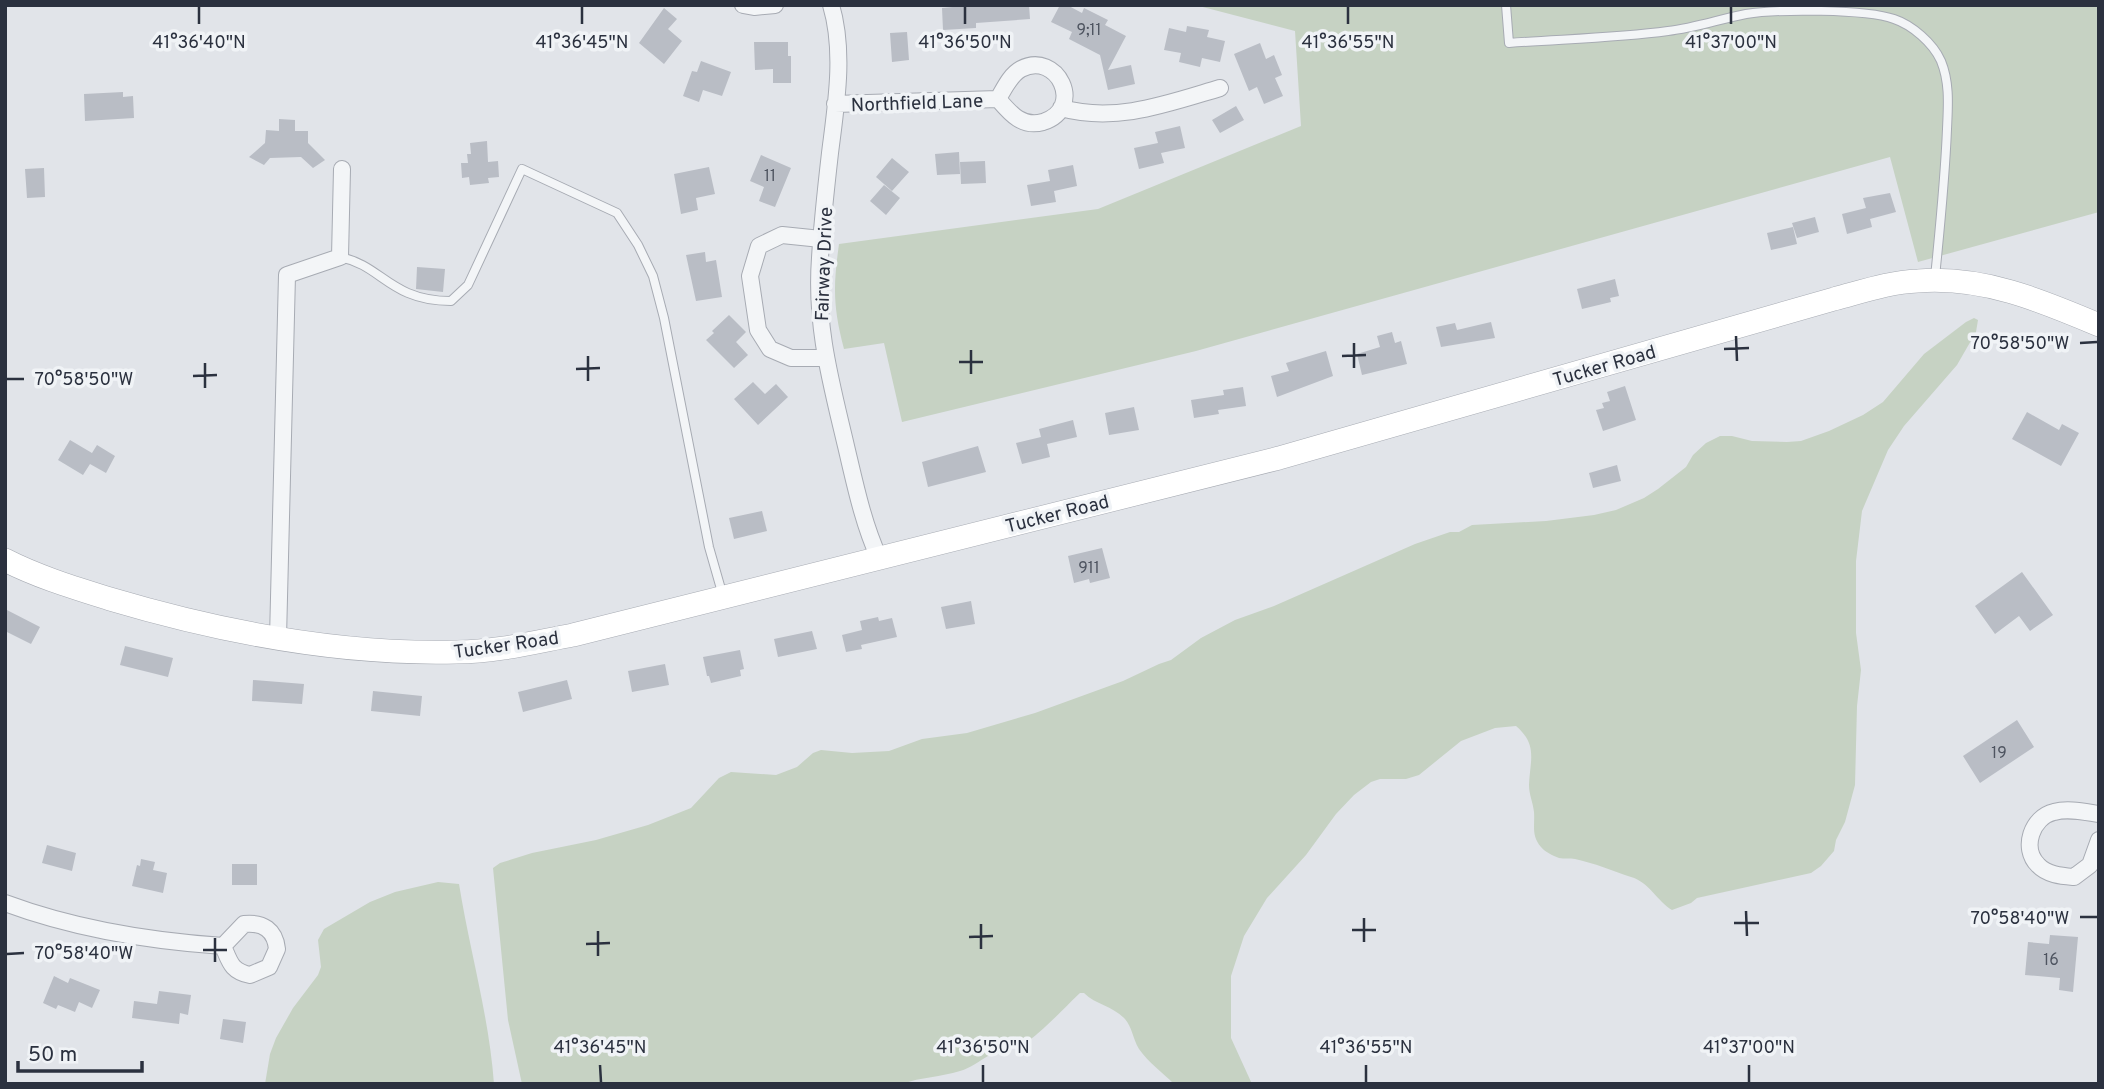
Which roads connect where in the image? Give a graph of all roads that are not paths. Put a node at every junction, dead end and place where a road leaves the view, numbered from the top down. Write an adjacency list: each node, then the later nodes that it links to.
1 (743, 5): 2 (street)
2 (775, 5)
3 (831, 5): 9 (street, Fairway Drive)
4 (1506, 5): 6 (lane)
5 (1730, 5): 6 (lane)
6 (1731, 18): 14 (lane)
7 (1220, 88): 10 (street)
8 (998, 99): 9 (street, Northfield Lane); 10 (street, Northfield Lane); 10 (street, Northfield Lane)
9 (835, 104): 12 (street, Fairway Drive)
10 (1061, 108)
11 (342, 169): 13 (street)
12 (821, 239): 16 (street, Fairway Drive); 16 (street)
13 (340, 257): 19 (lane); 20 (street)
14 (1935, 280): 15 (main road, Tucker Road); 17 (main road, Tucker Road)
15 (2099, 325)
16 (825, 358): 17 (street, Fairway Drive)
17 (879, 558): 19 (main road, Tucker Road)
18 (5, 560): 20 (main road, Tucker Road)
19 (723, 597): 20 (main road, Tucker Road)
20 (278, 638)
21 (2099, 814): 22 (street)
22 (2099, 840)
23 (5, 903): 24 (street)
24 (223, 946)

